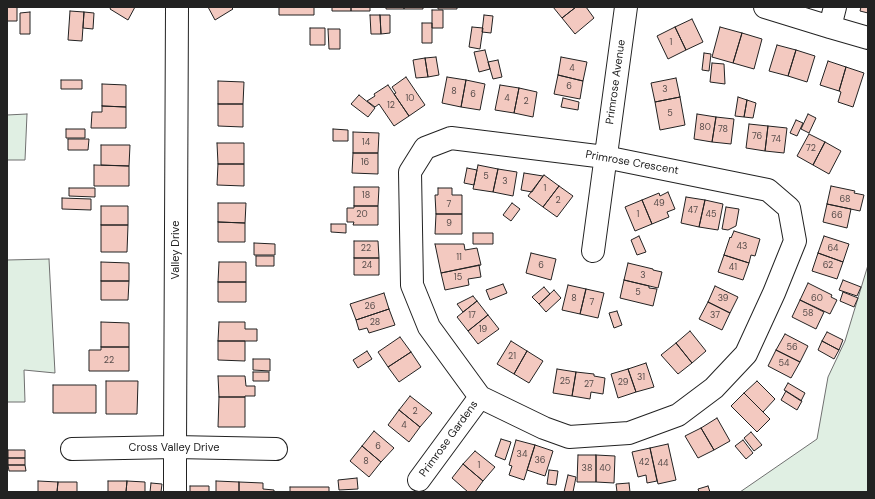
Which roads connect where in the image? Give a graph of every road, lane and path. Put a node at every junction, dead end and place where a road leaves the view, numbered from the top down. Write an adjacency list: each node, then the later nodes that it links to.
1 (177, 7): 9 (street, Valley Drive)
2 (626, 7): 6 (street, Primrose Avenue)
3 (764, 7): 4 (street)
4 (832, 17): 5 (street)
5 (868, 38)
6 (605, 157): 7 (street, Primrose Avenue); 8 (street, Primrose Crescent); 8 (street, Primrose Crescent)
7 (593, 251)
8 (480, 398): 12 (street, Primrose Gardens)
9 (174, 447): 10 (street, Cross Valley Drive); 11 (street, Cross Valley Drive); 13 (street, Valley Drive)
10 (276, 448)
11 (72, 449)
12 (419, 480)
13 (175, 492)

